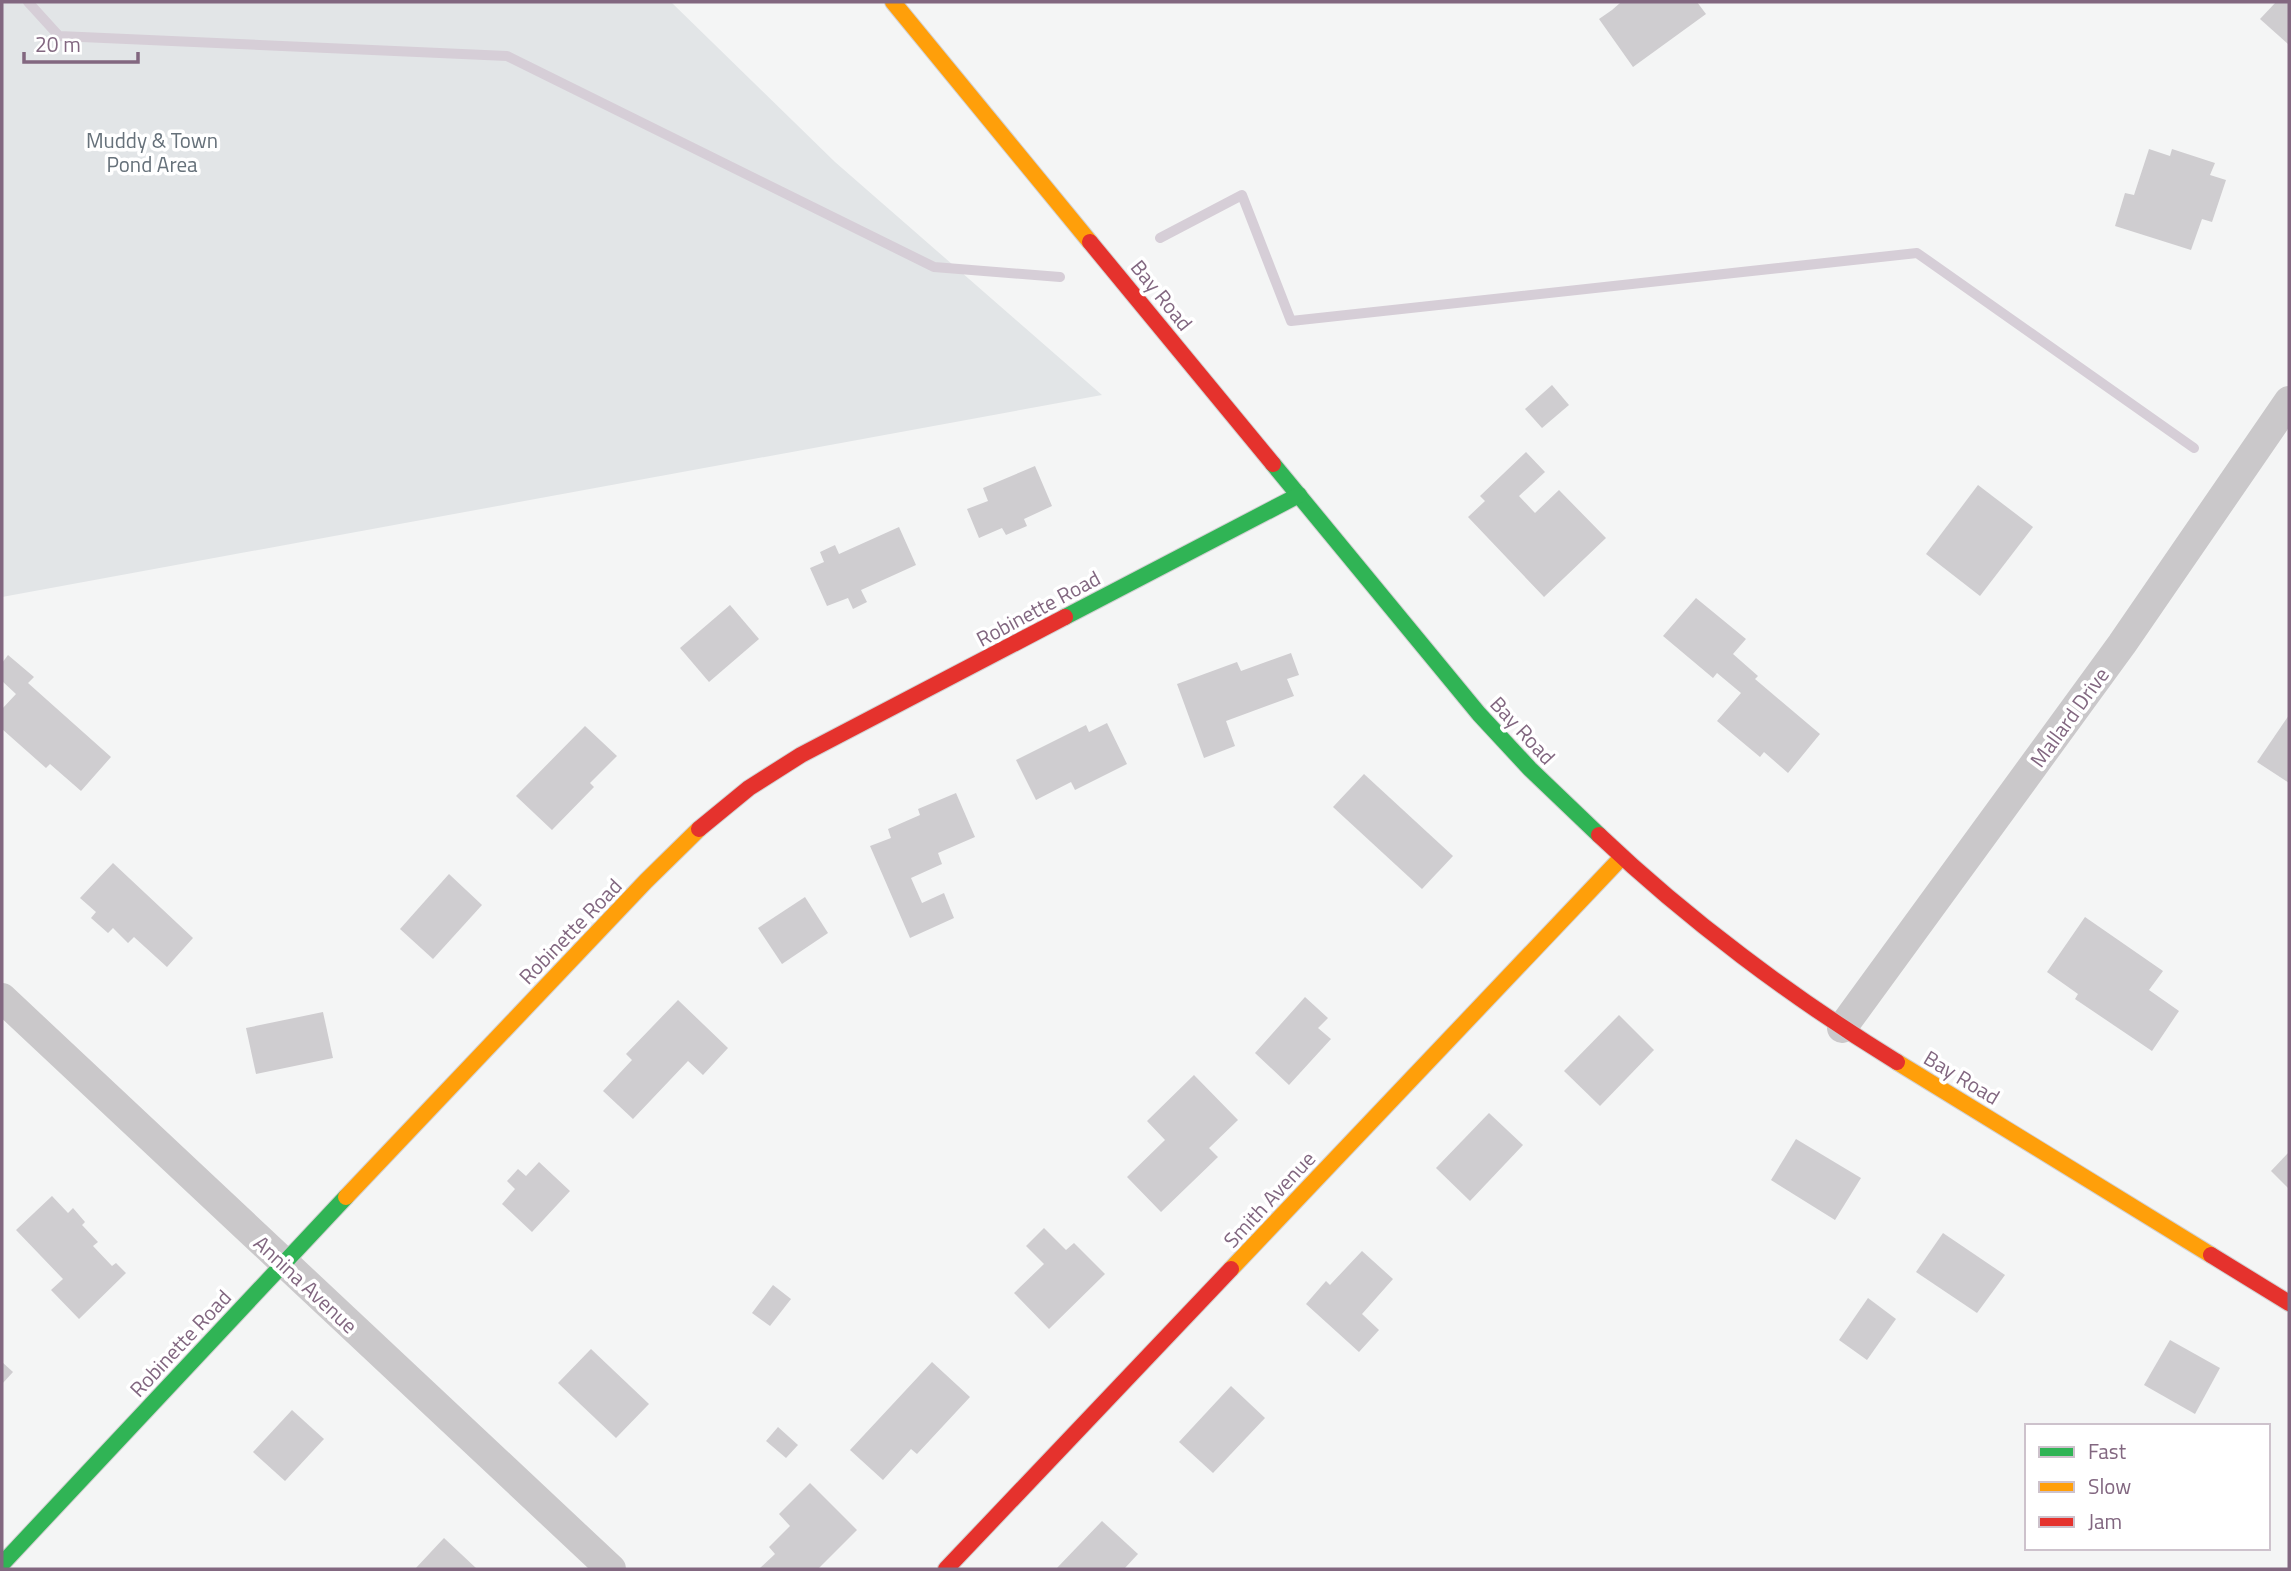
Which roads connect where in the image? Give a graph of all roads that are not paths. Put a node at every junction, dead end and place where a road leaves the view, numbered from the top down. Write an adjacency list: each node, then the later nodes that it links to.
1 (893, 2): 3 (street, Bay Road)
2 (2289, 401): 6 (street, Mallard Drive)
3 (1299, 495): 4 (street, Bay Road); 7 (street, Robinette Road)
4 (1622, 857): 6 (street, Bay Road); 11 (street, Smith Avenue)
5 (2, 998): 7 (street, Annina Avenue)
6 (1842, 1028): 8 (street, Bay Road)
7 (284, 1262): 9 (street, Robinette Road); 10 (street, Annina Avenue)
8 (2289, 1303)
9 (2, 1564)
10 (611, 1569)
11 (946, 1569)

